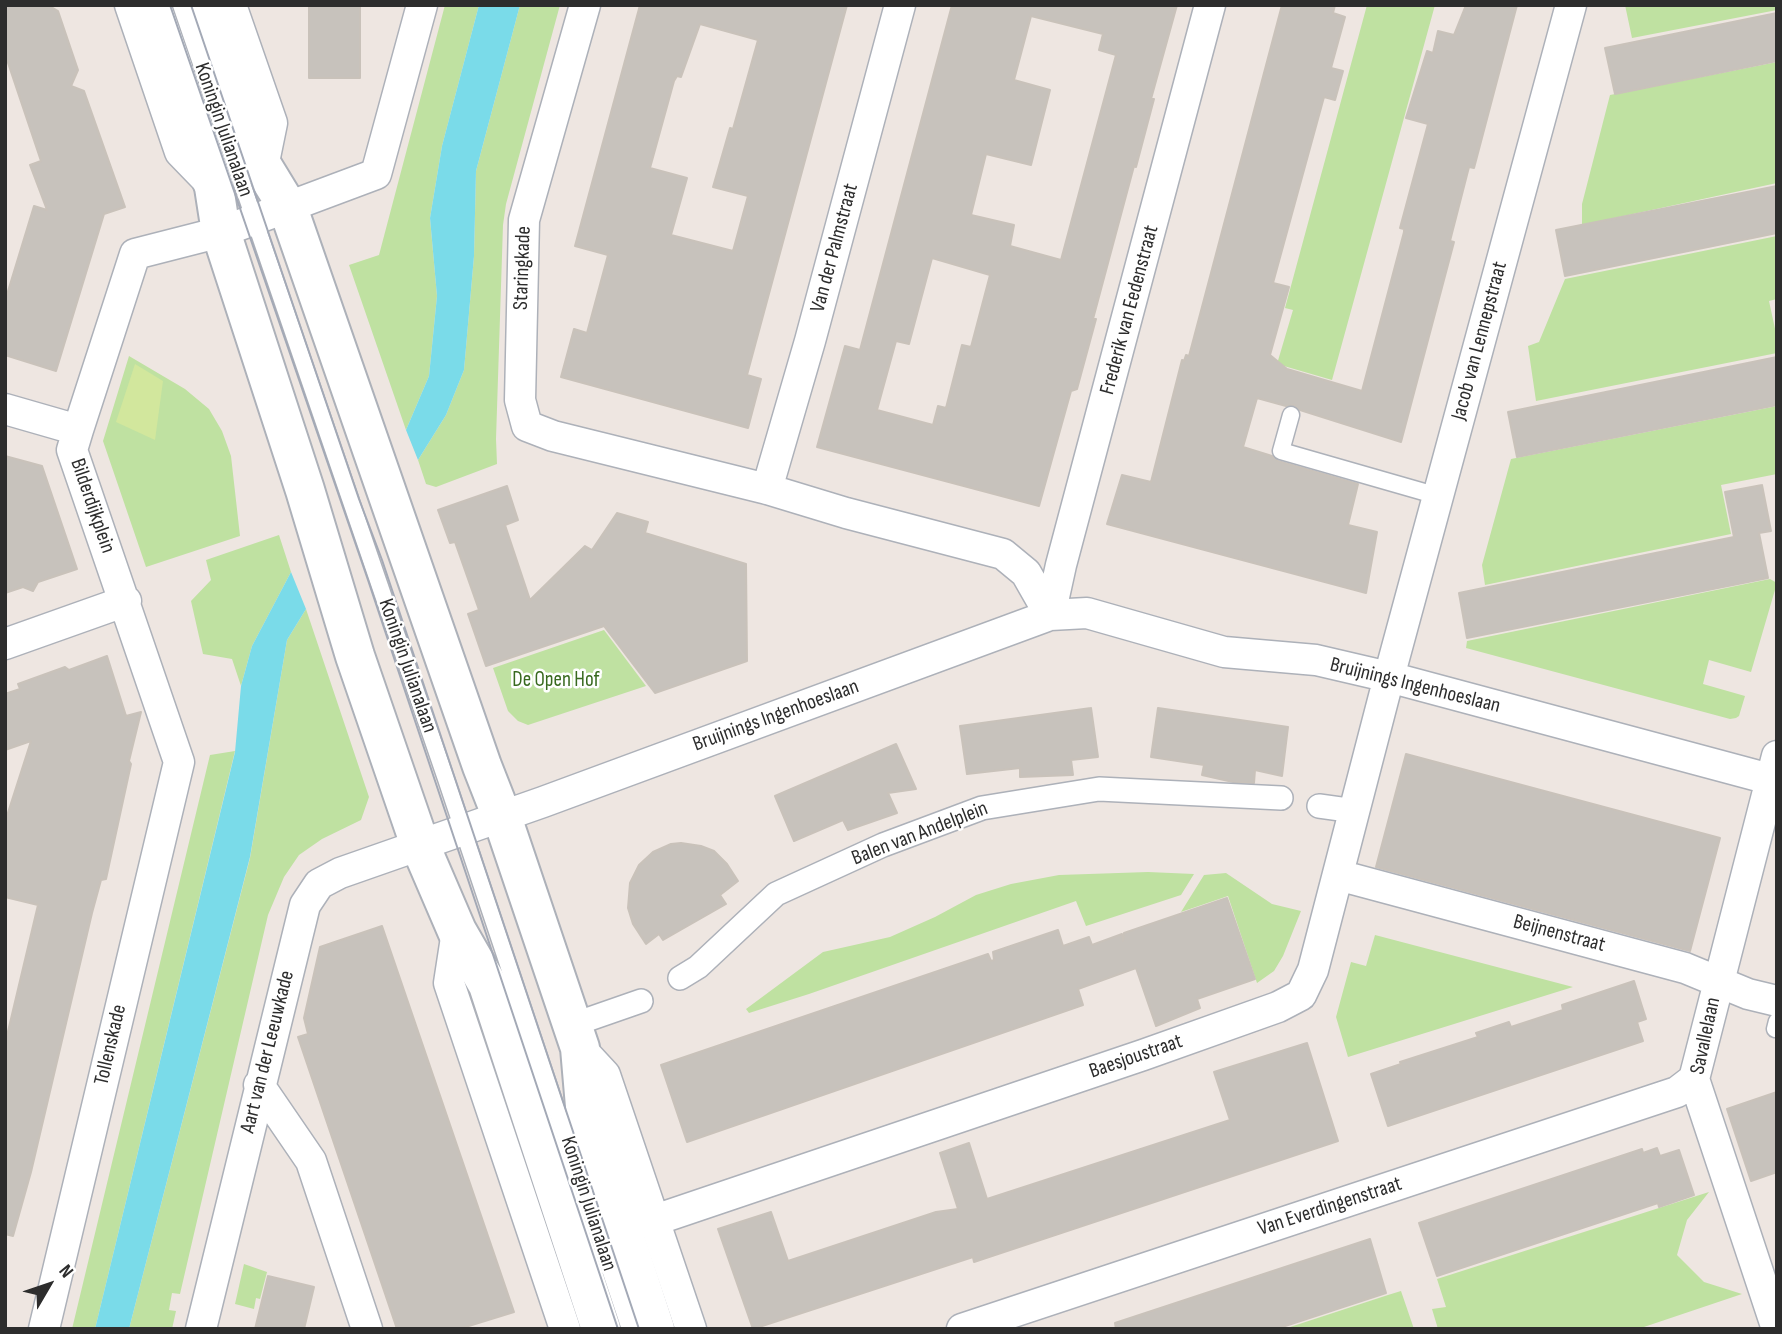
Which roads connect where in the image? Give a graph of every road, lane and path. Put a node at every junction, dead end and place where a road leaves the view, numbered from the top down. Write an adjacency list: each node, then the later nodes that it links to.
1 (130, 5): 12 (street, Koningin Julianalaan)
2 (151, 5): 12 (main road, Koningin Julianalaan)
3 (181, 5): 13 (lane, Koningin Julianalaan)
4 (208, 5): 11 (main road, Koningin Julianalaan)
5 (231, 5): 11 (street, Koningin Julianalaan)
6 (422, 5): 13 (street)
7 (585, 5): 17 (street, Staringkade)
8 (900, 5): 17 (street, Van der Palmstraat)
9 (1210, 5): 20 (street, Frederik van Eedenstraat)
10 (1571, 5): 18 (street, Jacob van Lennepstraat)
11 (263, 167): 13 (main road, Koningin Julianalaan)
12 (214, 187): 13 (main road, Koningin Julianalaan)
13 (254, 220): 16 (street, Bilderdijkplein); 28 (main road, Koningin Julianalaan); 29 (lane, Koningin Julianalaan); 30 (main road, Koningin Julianalaan)
14 (5, 409): 16 (street)
15 (1291, 415): 18 (lane)
16 (78, 430): 19 (street, Bilderdijkplein)
17 (767, 489): 20 (street)
18 (1438, 496): 22 (street, Jacob van Lennepstraat)
19 (125, 601): 21 (street); 23 (street, Bilderdijkplein)
20 (1050, 615): 22 (street, Bruijnings Ingenhoeslaan); 28 (street, Bruijnings Ingenhoeslaan)
21 (5, 643)
22 (1389, 677): 24 (street, Bruijnings Ingenhoeslaan); 27 (street, Baesjoustraat)
23 (179, 762): 42 (street, Tollenskade)
24 (1775, 772): 34 (street, Savallelaan)
25 (1281, 798): 33 (street, Balen van Andelplein)
26 (1319, 806): 27 (street)
27 (1355, 811): 31 (street, Baesjoustraat)
28 (502, 817): 29 (street, Bruijnings Ingenhoeslaan); 37 (main road, Koningin Julianalaan)
29 (463, 830): 30 (street, Aart van der Leeuwkade); 46 (lane, Koningin Julianalaan)
30 (419, 845): 32 (main road, Koningin Julianalaan); 39 (street, Aart van der Leeuwkade)
31 (1338, 875): 34 (street, Beijnenstraat); 40 (street, Baesjoustraat)
32 (457, 930): 41 (street); 45 (main road, Koningin Julianalaan)
33 (680, 978)
34 (1718, 982): 36 (street, Beijnenstraat); 38 (street, Savallelaan)
35 (641, 1001): 37 (street)
36 (1776, 1017)
37 (576, 1037): 40 (street, Koningin Julianalaan); 47 (main road, Koningin Julianalaan)
38 (1694, 1079): 49 (street, Van Everdingenstraat); 50 (street, Savallelaan)
39 (259, 1086): 43 (street, Aart van der Leeuwkade); 44 (street)
40 (655, 1220): 48 (street, Koningin Julianalaan)
41 (556, 1326)
42 (44, 1329)
43 (201, 1329)
44 (368, 1329)
45 (601, 1329)
46 (630, 1329)
47 (655, 1329)
48 (691, 1329)
49 (962, 1329)
50 (1777, 1329)

